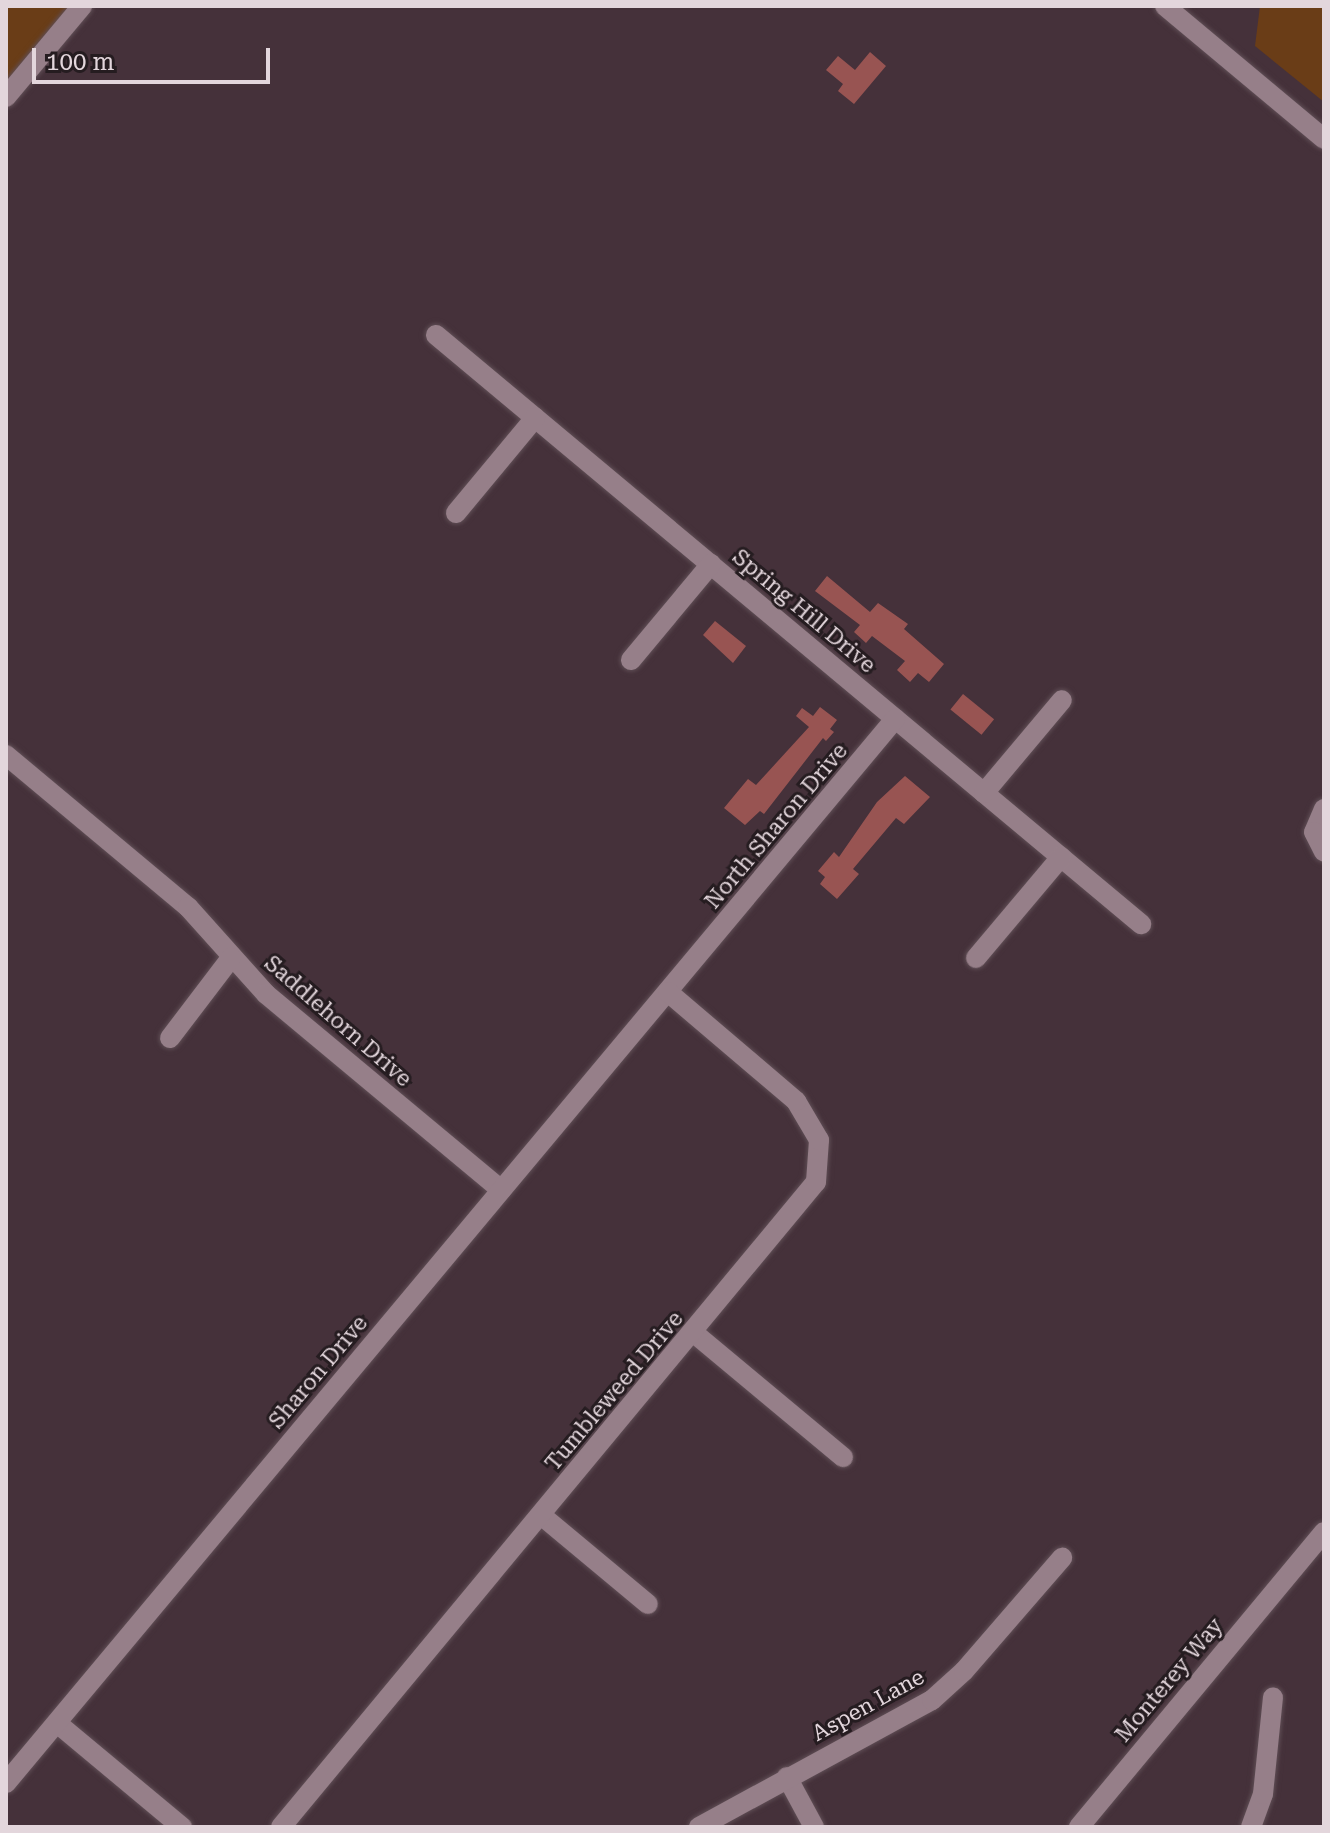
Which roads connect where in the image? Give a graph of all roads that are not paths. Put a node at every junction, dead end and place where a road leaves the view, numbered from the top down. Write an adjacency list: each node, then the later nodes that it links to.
1 (82, 6): 3 (street)
2 (1165, 6): 4 (street)
3 (6, 97)
4 (1324, 139)
5 (436, 335): 6 (street, Spring Hill Drive)
6 (535, 418): 7 (street); 8 (street, Spring Hill Drive)
7 (456, 513)
8 (711, 564): 9 (street); 11 (street, Spring Hill Drive)
9 (631, 660)
10 (1062, 700): 13 (street)
11 (895, 719): 13 (street, Spring Hill Drive); 20 (street, North Sharon Drive)
12 (6, 755): 18 (street, Saddlehorn Drive)
13 (984, 793): 16 (street, Spring Hill Drive)
14 (1324, 809): 15 (street)
15 (1324, 852)
16 (1061, 857): 17 (street, Spring Hill Drive); 19 (street)
17 (1141, 924)
18 (231, 958): 21 (street); 22 (street, Saddlehorn Drive)
19 (976, 958)
20 (668, 992): 22 (street, Sharon Drive); 23 (street, Tumbleweed Drive)
21 (170, 1038)
22 (501, 1190): 30 (street, Sharon Drive)
23 (694, 1333): 24 (street); 25 (street, Tumbleweed Drive)
24 (843, 1457)
25 (541, 1515): 28 (street); 34 (street, Tumbleweed Drive)
26 (1324, 1532): 37 (street, Monterey Way)
27 (1062, 1558): 31 (street, Aspen Lane)
28 (648, 1604)
29 (1273, 1698): 38 (street)
30 (57, 1723): 32 (street, Sharon Drive); 33 (street)
31 (787, 1777): 35 (street, Aspen Lane); 36 (street)
32 (6, 1783)
33 (182, 1827)
34 (281, 1827)
35 (699, 1827)
36 (814, 1827)
37 (1079, 1827)
38 (1251, 1827)

